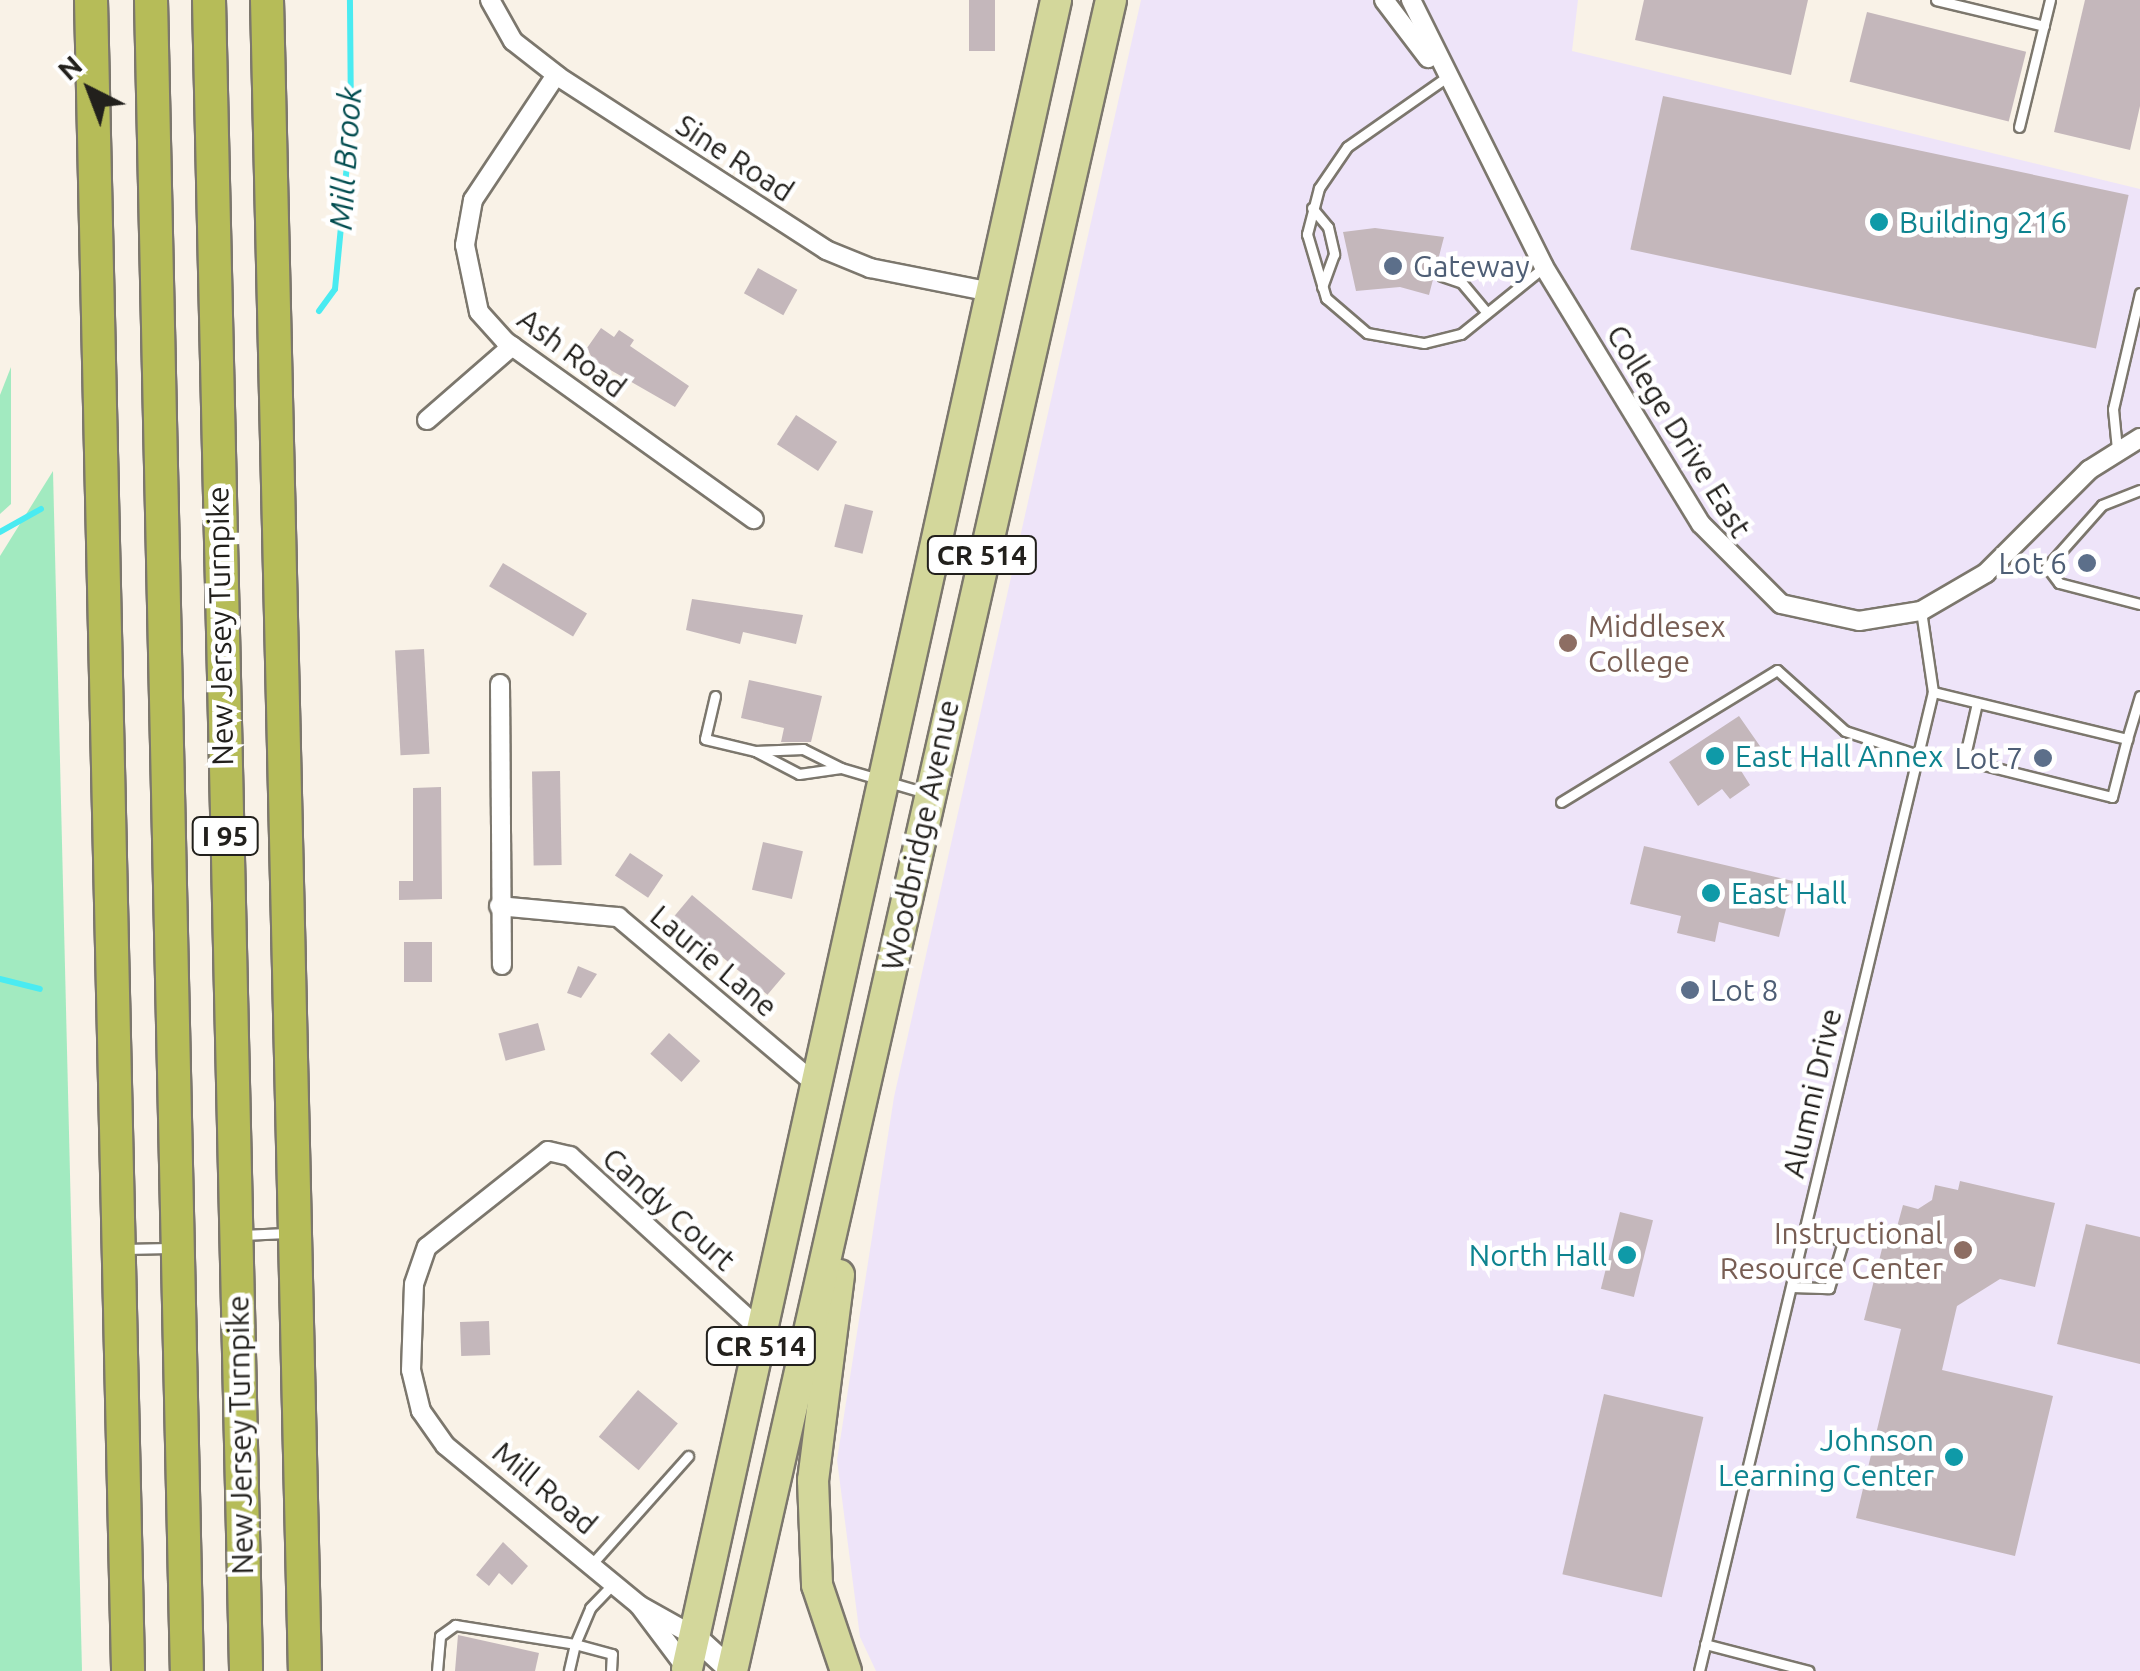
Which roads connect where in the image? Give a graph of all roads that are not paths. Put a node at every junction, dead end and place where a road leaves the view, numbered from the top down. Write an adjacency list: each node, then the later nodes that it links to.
1 (91, 0): 54 (highway)
2 (151, 0): 55 (highway, New Jersey Turnpike / I 95)
3 (209, 0): 53 (highway, New Jersey Turnpike / I 95)
4 (268, 0): 52 (highway, New Jersey Turnpike / I 95)
5 (490, 0): 16 (street, Sine Road)
6 (1056, 0): 24 (main road, Woodbridge Avenue / CR 514)
7 (1092, 0): 18 (main road)
8 (1112, 0): 18 (main road, Woodbridge Avenue / CR 514)
9 (1384, 0): 17 (street)
10 (1411, 0): 17 (street, College Drive East)
11 (1936, 0): 14 (lane)
12 (1986, 0): 14 (lane)
13 (2050, 0): 15 (lane)
14 (1984, 12): 15 (lane)
15 (2044, 26): 19 (lane)
16 (556, 75): 24 (street, Sine Road); 27 (street, Ash Road)
17 (1444, 79): 20 (lane); 21 (street, College Drive East)
18 (1085, 100): 45 (main road, Woodbridge Avenue / CR 514)
19 (2019, 127)
20 (1312, 208): 23 (lane); 23 (lane)
21 (1544, 267): 26 (lane); 34 (street, College Drive East)
22 (1442, 276): 26 (lane)
23 (1322, 287): 26 (lane)
24 (990, 292): 44 (main road, Woodbridge Avenue / CR 514)
25 (2140, 293): 30 (lane)
26 (1486, 312)
27 (512, 346): 28 (street); 32 (street, Ash Road)
28 (427, 420)
29 (2140, 438): 30 (street, College Drive East)
30 (2117, 449): 34 (street, College Drive East)
31 (2140, 490): 33 (lane)
32 (754, 519)
33 (2140, 604)
34 (1922, 611): 36 (lane, Alumni Drive)
35 (500, 684): 47 (street)
36 (1933, 692): 39 (lane); 42 (lane, Alumni Drive)
37 (715, 696): 41 (lane)
38 (2140, 696): 40 (lane)
39 (1977, 703): 40 (lane); 40 (lane)
40 (2127, 739)
41 (755, 751): 43 (lane); 43 (lane)
42 (1918, 755): 46 (lane); 51 (lane, Alumni Drive)
43 (841, 768): 44 (lane)
44 (878, 784): 45 (lane); 49 (main road, Woodbridge Avenue / CR 514)
45 (929, 794): 50 (main road, Woodbridge Avenue / CR 514)
46 (1561, 802)
47 (499, 906): 48 (street); 49 (street, Laurie Lane)
48 (502, 965)
49 (819, 1087): 57 (main road, Woodbridge Avenue / CR 514)
50 (859, 1112): 74 (main road, Woodbridge Avenue / CR 514); 75 (main road)
51 (1807, 1226): 56 (lane, Alumni Drive); 56 (lane)
52 (294, 1233): 53 (lane); 70 (highway, New Jersey Turnpike / I 95)
53 (235, 1235): 69 (highway, New Jersey Turnpike / I 95)
54 (117, 1248): 55 (lane); 67 (highway)
55 (176, 1248): 68 (highway, New Jersey Turnpike / I 95)
56 (1792, 1286): 65 (lane, Alumni Drive)
57 (764, 1333): 58 (street, Candy Court); 63 (main road, Woodbridge Avenue / CR 514)
58 (422, 1410): 60 (street, Mill Road)
59 (688, 1456): 60 (lane)
60 (591, 1565): 61 (street, Mill Road)
61 (614, 1584): 62 (street, Mill Road); 64 (lane)
62 (639, 1605): 63 (street, Mill Road); 66 (street, Mill Road)
63 (694, 1636): 66 (main road, Woodbridge Avenue / CR 514); 74 (street, Mill Road)
64 (575, 1644): 71 (lane); 72 (lane); 73 (lane)
65 (1704, 1644): 76 (lane, Alumni Drive); 77 (lane)
66 (689, 1670)
67 (128, 1671)
68 (187, 1671)
69 (246, 1671)
70 (305, 1671)
71 (436, 1671)
72 (569, 1671)
73 (611, 1671)
74 (732, 1671)
75 (846, 1671)
76 (1699, 1671)
77 (1809, 1671)

